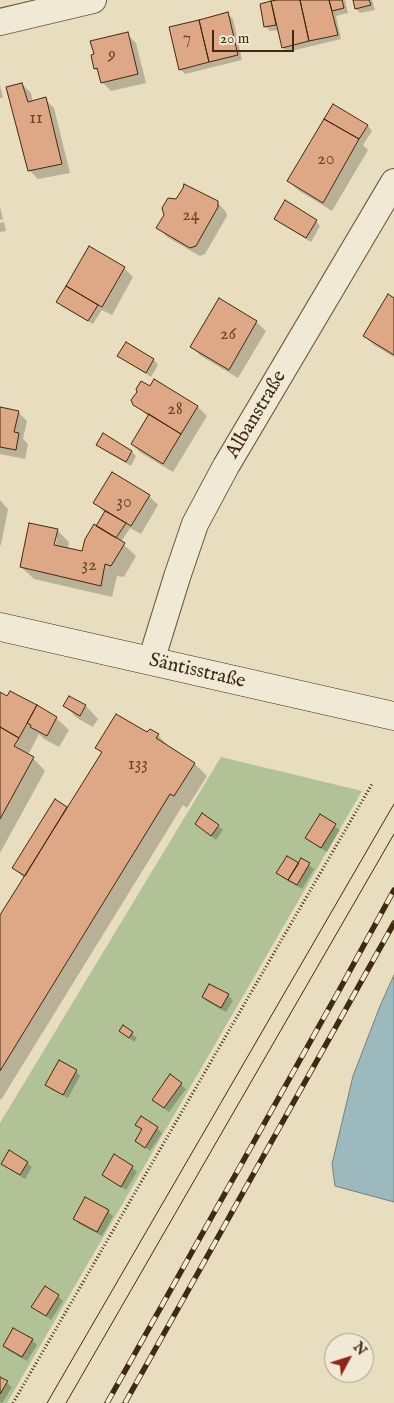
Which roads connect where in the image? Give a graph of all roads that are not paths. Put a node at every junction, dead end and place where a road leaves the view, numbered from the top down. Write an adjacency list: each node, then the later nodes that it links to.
1 (93, 0): 2 (street)
2 (0, 22)
3 (394, 182): 5 (street, Albanstraße)
4 (0, 627): 5 (street, Säntisstraße)
5 (151, 661): 6 (street, Säntisstraße)
6 (394, 716)

